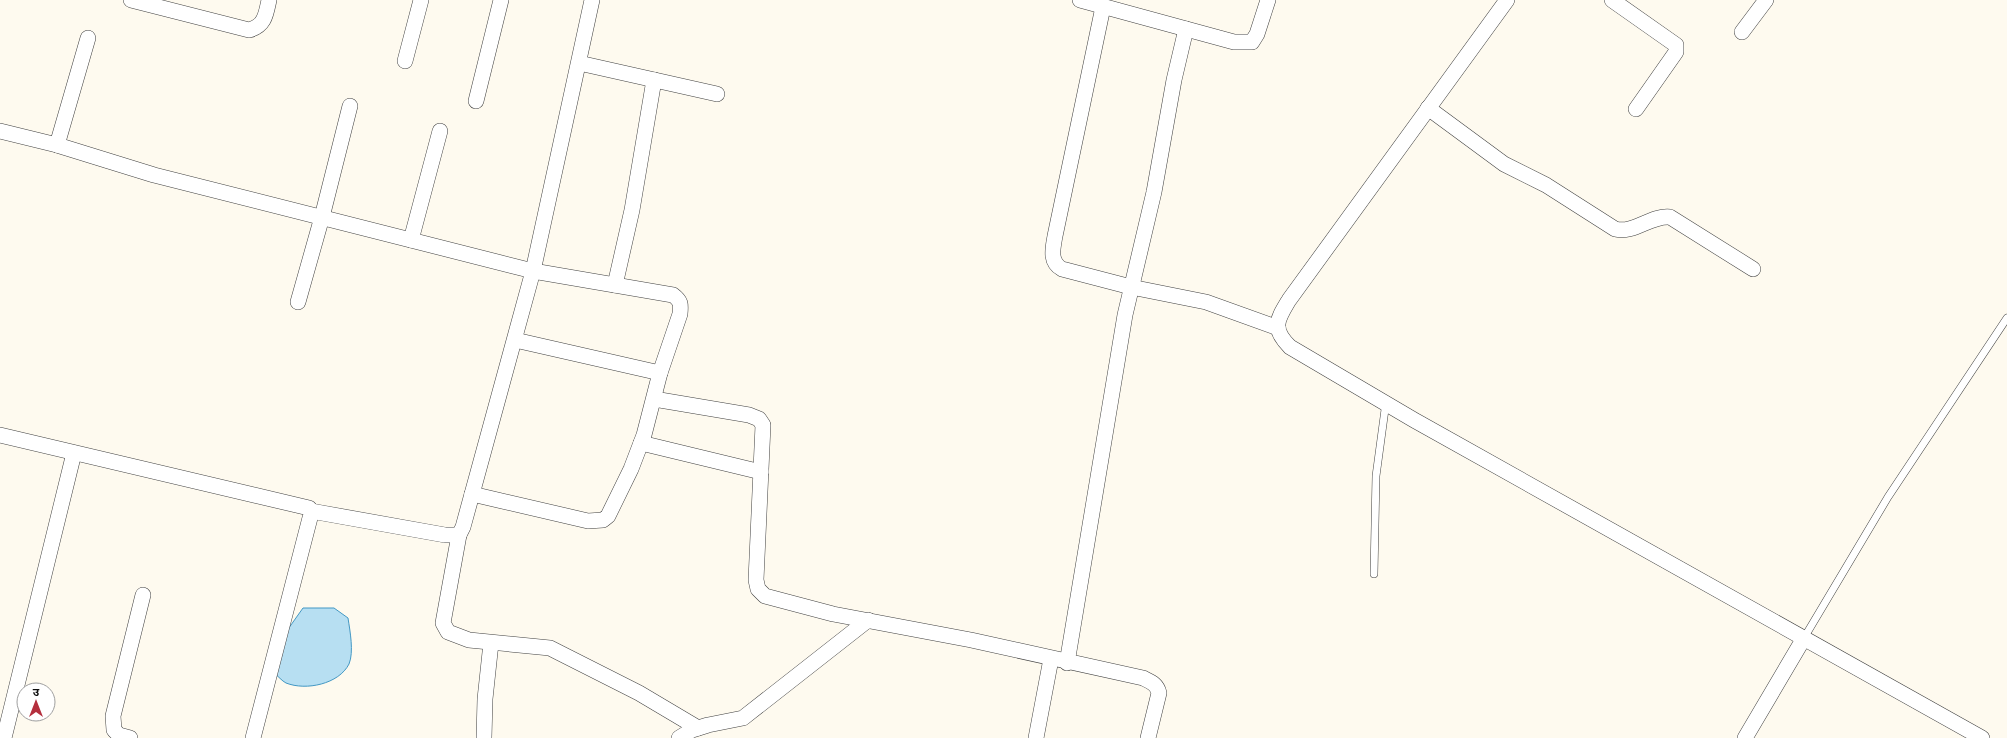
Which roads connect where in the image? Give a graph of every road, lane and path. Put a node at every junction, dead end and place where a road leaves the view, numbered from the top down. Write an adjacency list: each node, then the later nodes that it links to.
1 (131, 0): 11 (street)
2 (269, 0): 11 (street)
3 (421, 0): 16 (street)
4 (501, 0): 20 (street)
5 (592, 0): 17 (street)
6 (1080, 0): 12 (street)
7 (1268, 0): 13 (street)
8 (1507, 0): 22 (street)
9 (1612, 0): 23 (street)
10 (1766, 0): 14 (street)
11 (155, 3)
12 (1103, 7): 13 (street); 32 (street)
13 (1186, 29): 32 (street)
14 (1742, 32)
15 (88, 38): 26 (street)
16 (405, 61)
17 (579, 62): 18 (street); 30 (street)
18 (654, 80): 19 (street); 31 (street)
19 (717, 94)
20 (476, 101)
21 (350, 106): 27 (street)
22 (1428, 108): 29 (street); 35 (street)
23 (1636, 109)
24 (0, 131): 26 (street)
25 (440, 131): 28 (street)
26 (57, 145): 27 (street)
27 (322, 217): 28 (street); 33 (street)
28 (410, 240): 30 (street)
29 (1753, 269)
30 (534, 271): 31 (street); 36 (street)
31 (615, 285): 37 (street)
32 (1131, 287): 35 (street); 53 (street)
33 (298, 302)
34 (2007, 318): 50 (lane)
35 (1278, 328): 39 (street)
36 (515, 340): 37 (street); 44 (street)
37 (660, 373): 38 (street)
38 (654, 399): 41 (street); 43 (street)
39 (1386, 402): 47 (lane); 50 (street)
40 (0, 435): 42 (street)
41 (641, 443): 43 (street); 44 (street)
42 (74, 453): 45 (street); 55 (street)
43 (761, 472): 49 (street)
44 (472, 494): 46 (street)
45 (311, 511): 46 (street); 57 (street)
46 (459, 535): 51 (street)
47 (1374, 574)
48 (143, 595): 56 (street)
49 (868, 620): 52 (street); 54 (street)
50 (1804, 638): 62 (street); 63 (street)
51 (491, 643): 54 (street); 58 (street)
52 (1051, 659): 53 (street); 60 (street)
53 (1067, 663): 61 (street)
54 (698, 728): 59 (street)
55 (4, 738)
56 (130, 738)
57 (253, 738)
58 (484, 738)
59 (679, 738)
60 (1036, 738)
61 (1148, 738)
62 (1745, 738)
63 (1982, 738)

